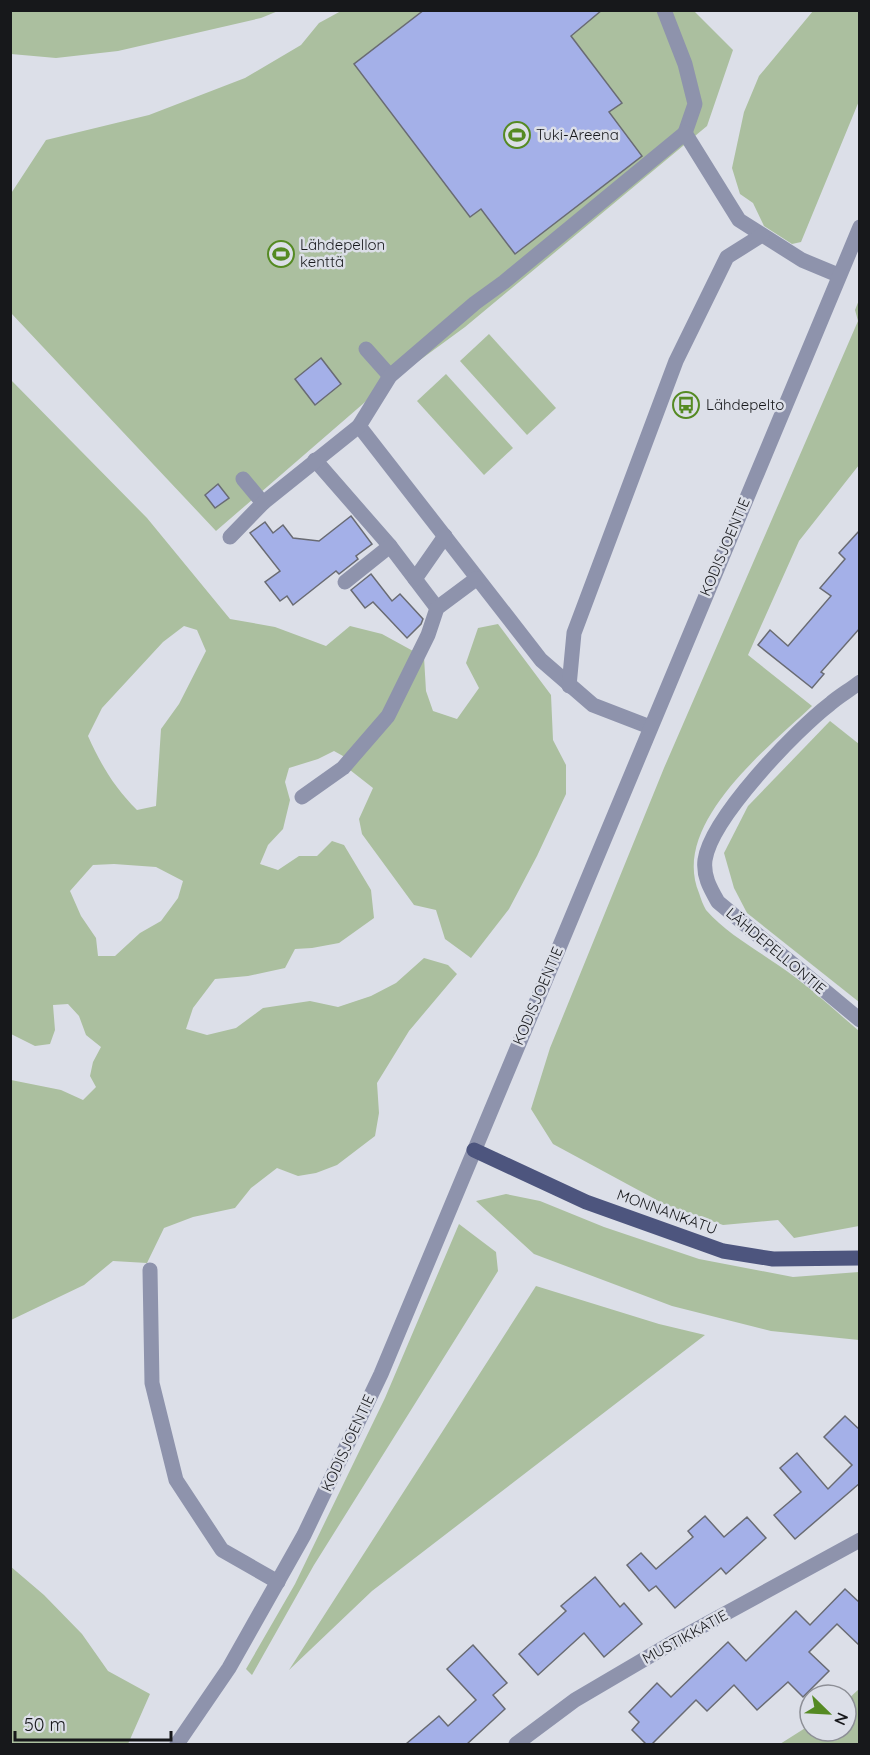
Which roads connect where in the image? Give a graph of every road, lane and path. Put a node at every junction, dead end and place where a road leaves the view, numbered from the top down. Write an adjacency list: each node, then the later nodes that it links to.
1 (664, 10): 2 (street)
2 (685, 133): 4 (street); 7 (street)
3 (860, 227): 5 (street, KODISJOENTIE)
4 (762, 235): 5 (street); 20 (street)
5 (838, 275): 21 (street, KODISJOENTIE)
6 (366, 349): 7 (street)
7 (390, 376): 8 (street)
8 (359, 426): 9 (street); 12 (street)
9 (315, 460): 11 (street); 14 (street)
10 (243, 479): 11 (street)
11 (263, 503): 13 (street)
12 (445, 536): 15 (street); 16 (street)
13 (230, 537)
14 (390, 546): 15 (street); 17 (street)
15 (415, 579): 18 (street)
16 (476, 579): 18 (street); 20 (street)
17 (345, 582)
18 (437, 608): 22 (street)
19 (860, 682): 23 (street, LÄHDEPELLONTIE)
20 (569, 686): 21 (street)
21 (650, 727): 24 (street, KODISJOENTIE)
22 (302, 797)
23 (860, 1020)
24 (474, 1150): 25 (main road, MONNANKATU); 28 (street, KODISJOENTIE)
25 (860, 1258)
26 (150, 1270): 28 (street)
27 (860, 1540): 30 (street, MUSTIKKATIE)
28 (278, 1582): 29 (street, KODISJOENTIE)
29 (177, 1744)
30 (516, 1744)

